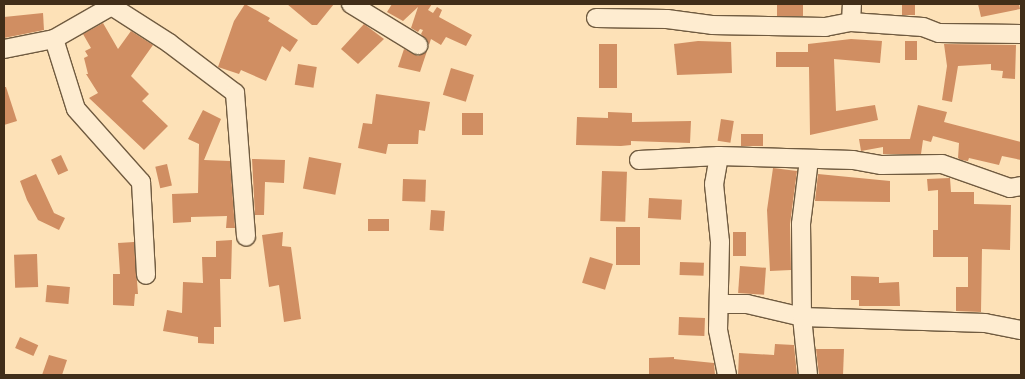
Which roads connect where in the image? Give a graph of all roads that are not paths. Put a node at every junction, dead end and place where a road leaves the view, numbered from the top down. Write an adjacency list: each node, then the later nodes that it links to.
1 (351, 4): 8 (street)
2 (852, 4): 5 (street)
3 (114, 6): 7 (street); 14 (street)
4 (596, 18): 5 (street)
5 (851, 22): 6 (street)
6 (1021, 34)
7 (54, 39): 9 (street); 15 (street)
8 (418, 45)
9 (4, 49)
10 (719, 156): 11 (street); 12 (street); 16 (street)
11 (639, 160)
12 (808, 160): 13 (street); 17 (street)
13 (1021, 186)
14 (246, 237)
15 (146, 275)
16 (721, 304): 17 (street); 19 (street)
17 (802, 317): 18 (street); 20 (street)
18 (1021, 330)
19 (727, 375)
20 (808, 375)

